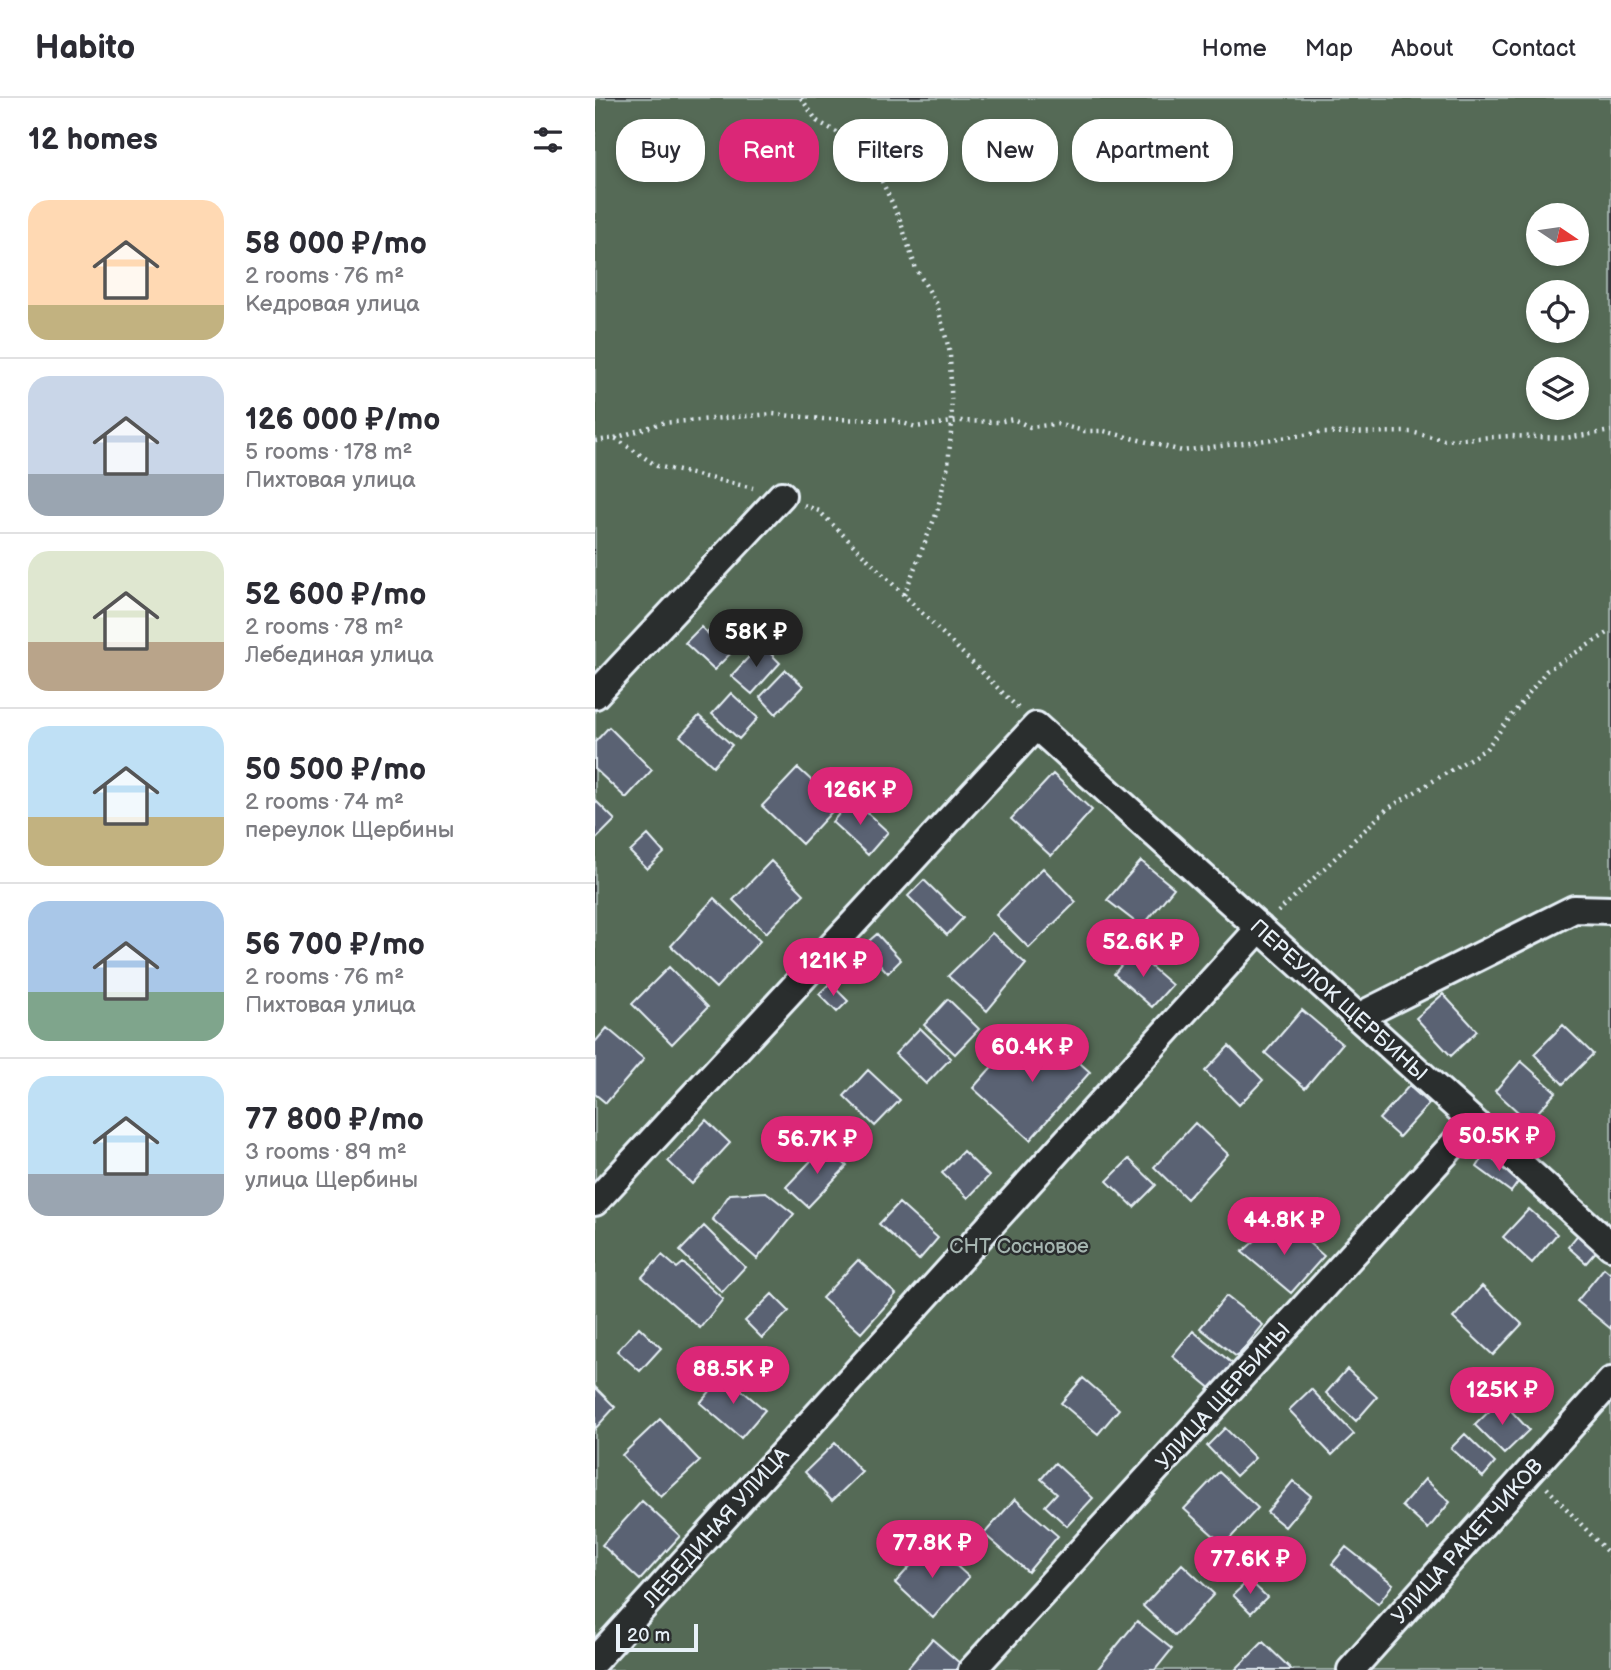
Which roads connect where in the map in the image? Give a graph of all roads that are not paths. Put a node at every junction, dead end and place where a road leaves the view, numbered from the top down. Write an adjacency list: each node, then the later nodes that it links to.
1 (782, 495): 2 (street)
2 (595, 695)
3 (1611, 910): 5 (street)
4 (1261, 928): 5 (street, ПЕРЕУЛОК ЩЕРБИНЫ); 7 (street, ПЕРЕУЛОК ЩЕРБИНЫ); 10 (street, ЛЕБЕДИНАЯ УЛИЦА)
5 (1358, 1017): 6 (street, ПЕРЕУЛОК ЩЕРБИНЫ)
6 (1474, 1122): 8 (street, ПЕРЕУЛОК ЩЕРБИНЫ); 11 (street, УЛИЦА ЩЕРБИНЫ)
7 (595, 1202)
8 (1611, 1246)
9 (1611, 1381): 12 (street, УЛИЦА РАКЕТЧИКОВ)
10 (595, 1660)
11 (972, 1670)
12 (1351, 1670)

